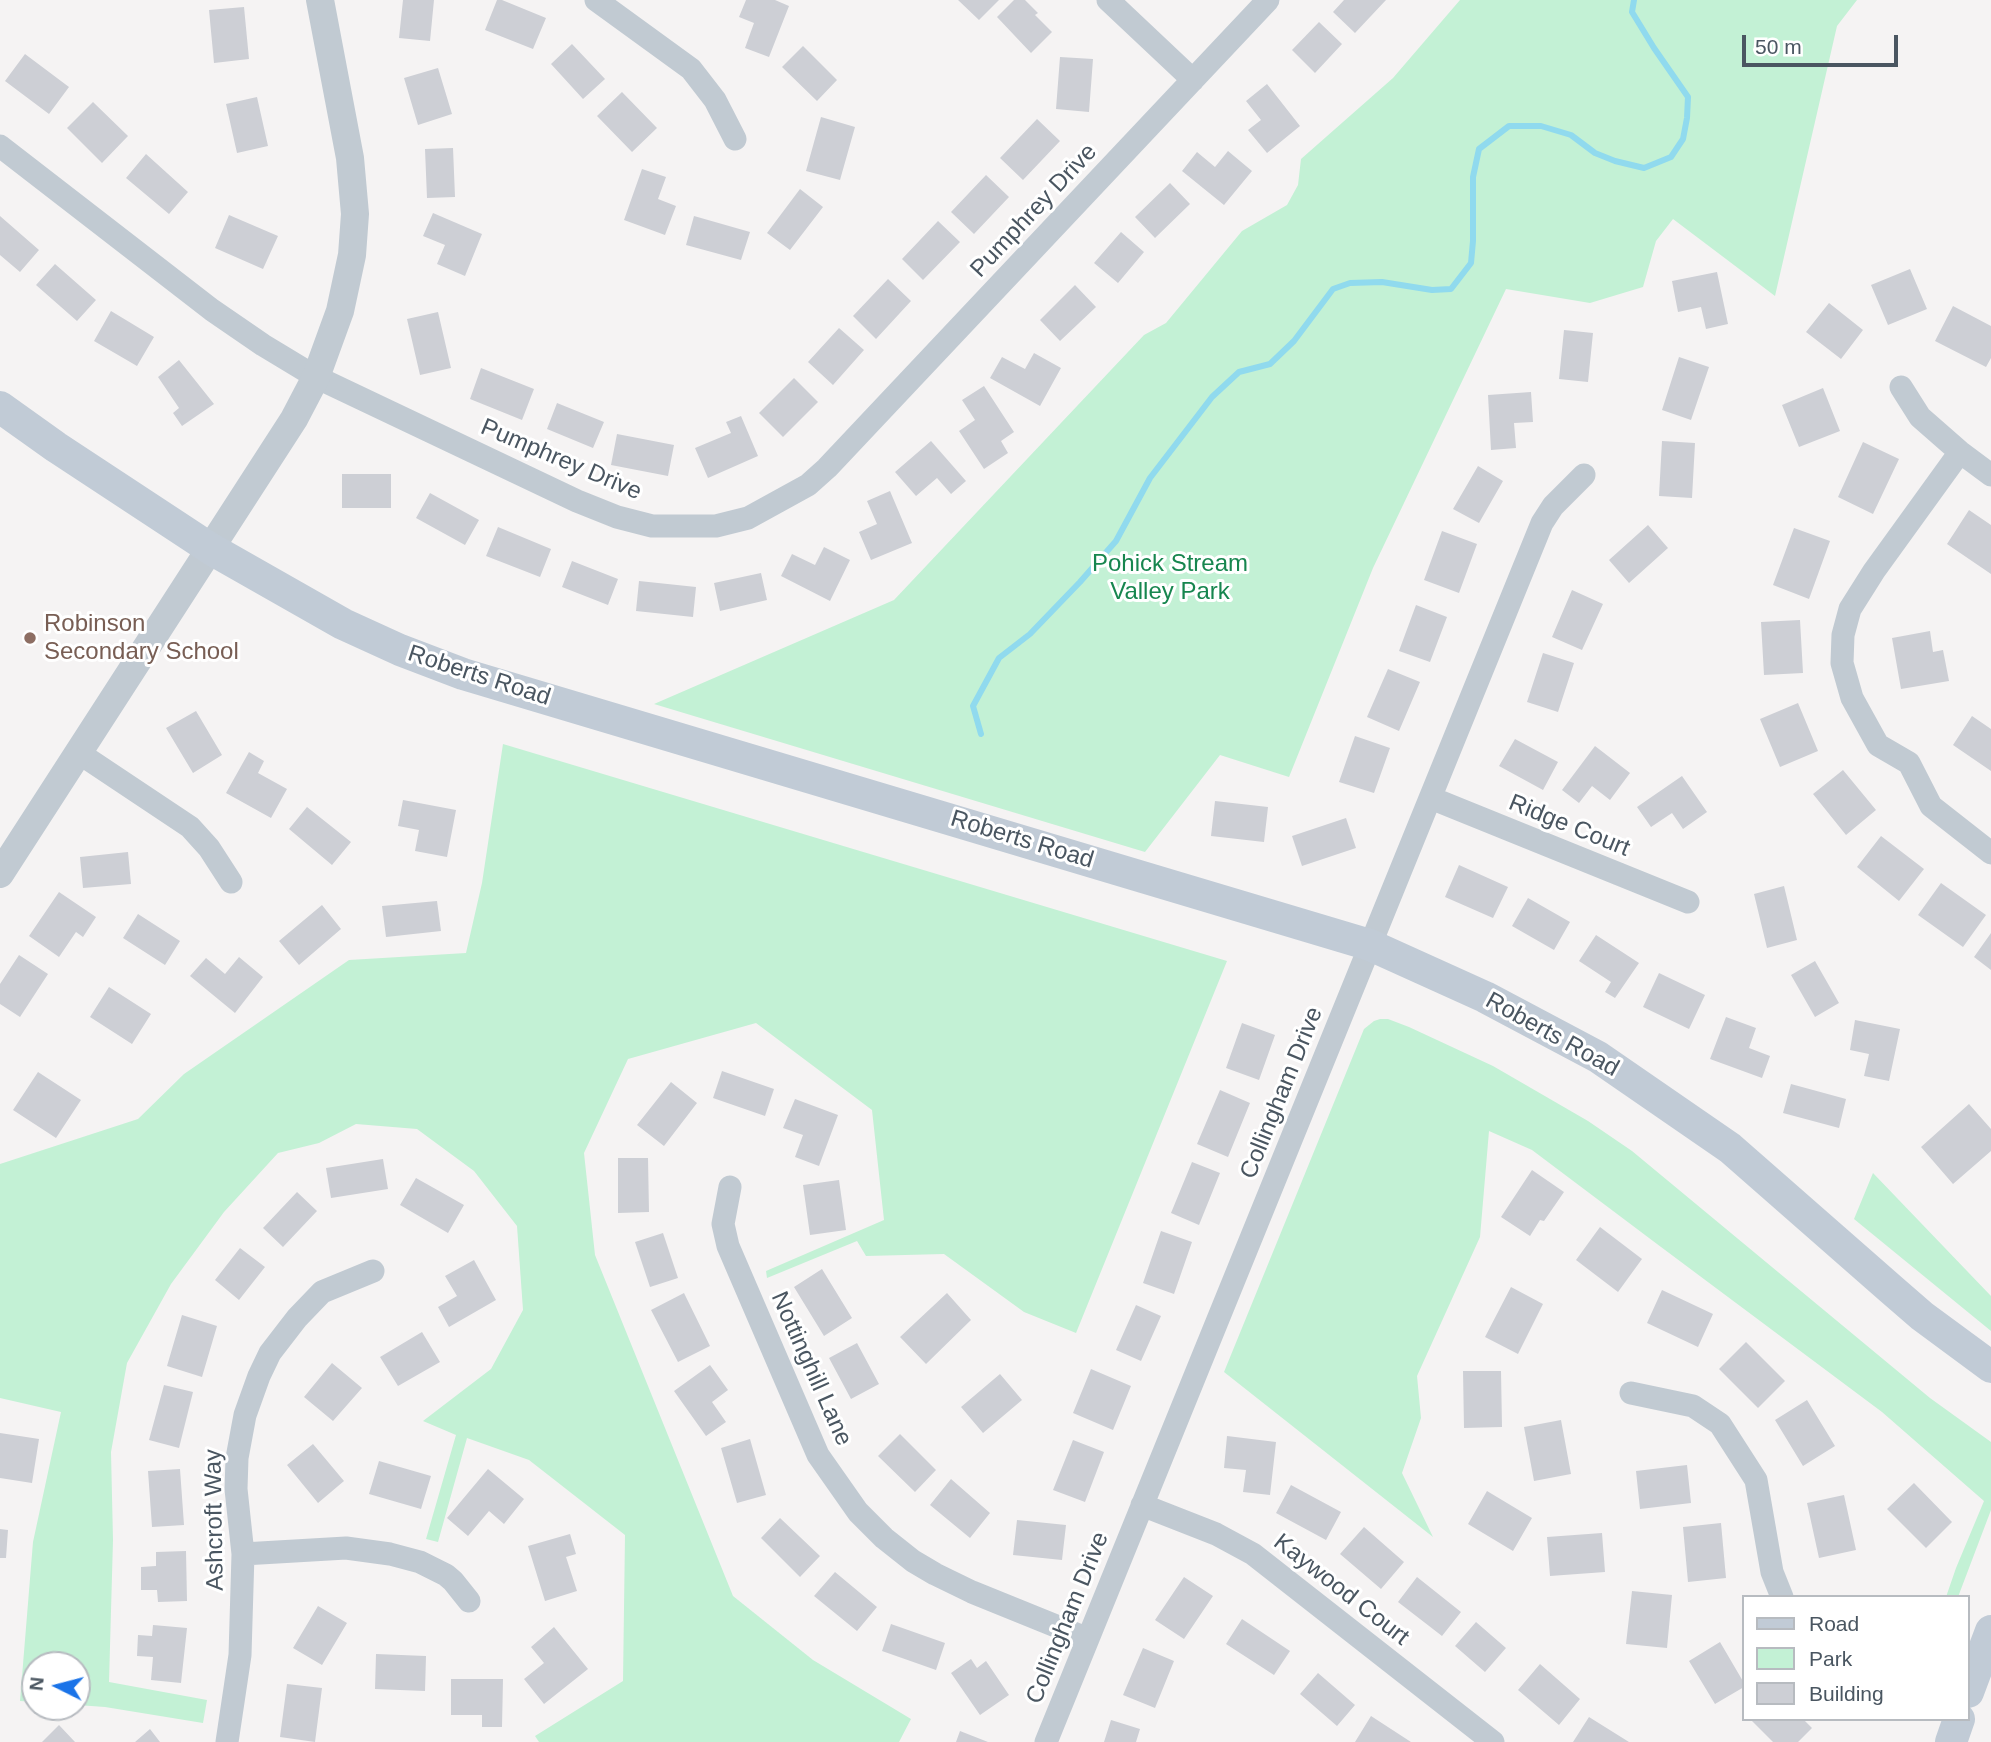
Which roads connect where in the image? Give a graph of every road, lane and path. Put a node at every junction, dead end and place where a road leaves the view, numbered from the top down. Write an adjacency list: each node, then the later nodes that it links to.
1 (320, 0): 8 (street)
2 (596, 0): 6 (street)
3 (1108, 0): 5 (street)
4 (1268, 0): 5 (street, Pumphrey Drive)
5 (1193, 80): 8 (street, Pumphrey Drive)
6 (735, 139)
7 (0, 145): 8 (street, Pumphrey Drive)
8 (316, 377): 14 (street)
9 (1901, 387): 11 (street)
10 (0, 407): 14 (main road, Roberts Road)
11 (1961, 452): 13 (street); 17 (street)
12 (1584, 474): 16 (street, Collingham Drive)
13 (1991, 475)
14 (211, 549): 15 (street); 21 (main road, Roberts Road)
15 (79, 753): 18 (street); 19 (street)
16 (1431, 798): 20 (street, Ridge Court); 21 (street, Collingham Drive)
17 (1991, 853)
18 (0, 874)
19 (231, 882)
20 (1688, 902)
21 (1370, 944): 24 (main road, Roberts Road); 26 (street, Collingham Drive)
22 (730, 1186): 31 (street, Nottinghill Lane)
23 (373, 1270): 27 (street, Ashcroft Way)
24 (1991, 1367)
25 (1631, 1393): 28 (street)
26 (1142, 1505): 31 (street, Collingham Drive); 36 (street, Kaywood Court)
27 (243, 1554): 29 (street); 34 (street, Ashcroft Way)
28 (1781, 1595)
29 (469, 1601)
30 (1991, 1631): 32 (main road)
31 (1088, 1639): 35 (street, Collingham Drive)
32 (1970, 1687)
33 (1958, 1721): 37 (main road)
34 (227, 1742)
35 (1046, 1742)
36 (1493, 1742)
37 (1951, 1742)

